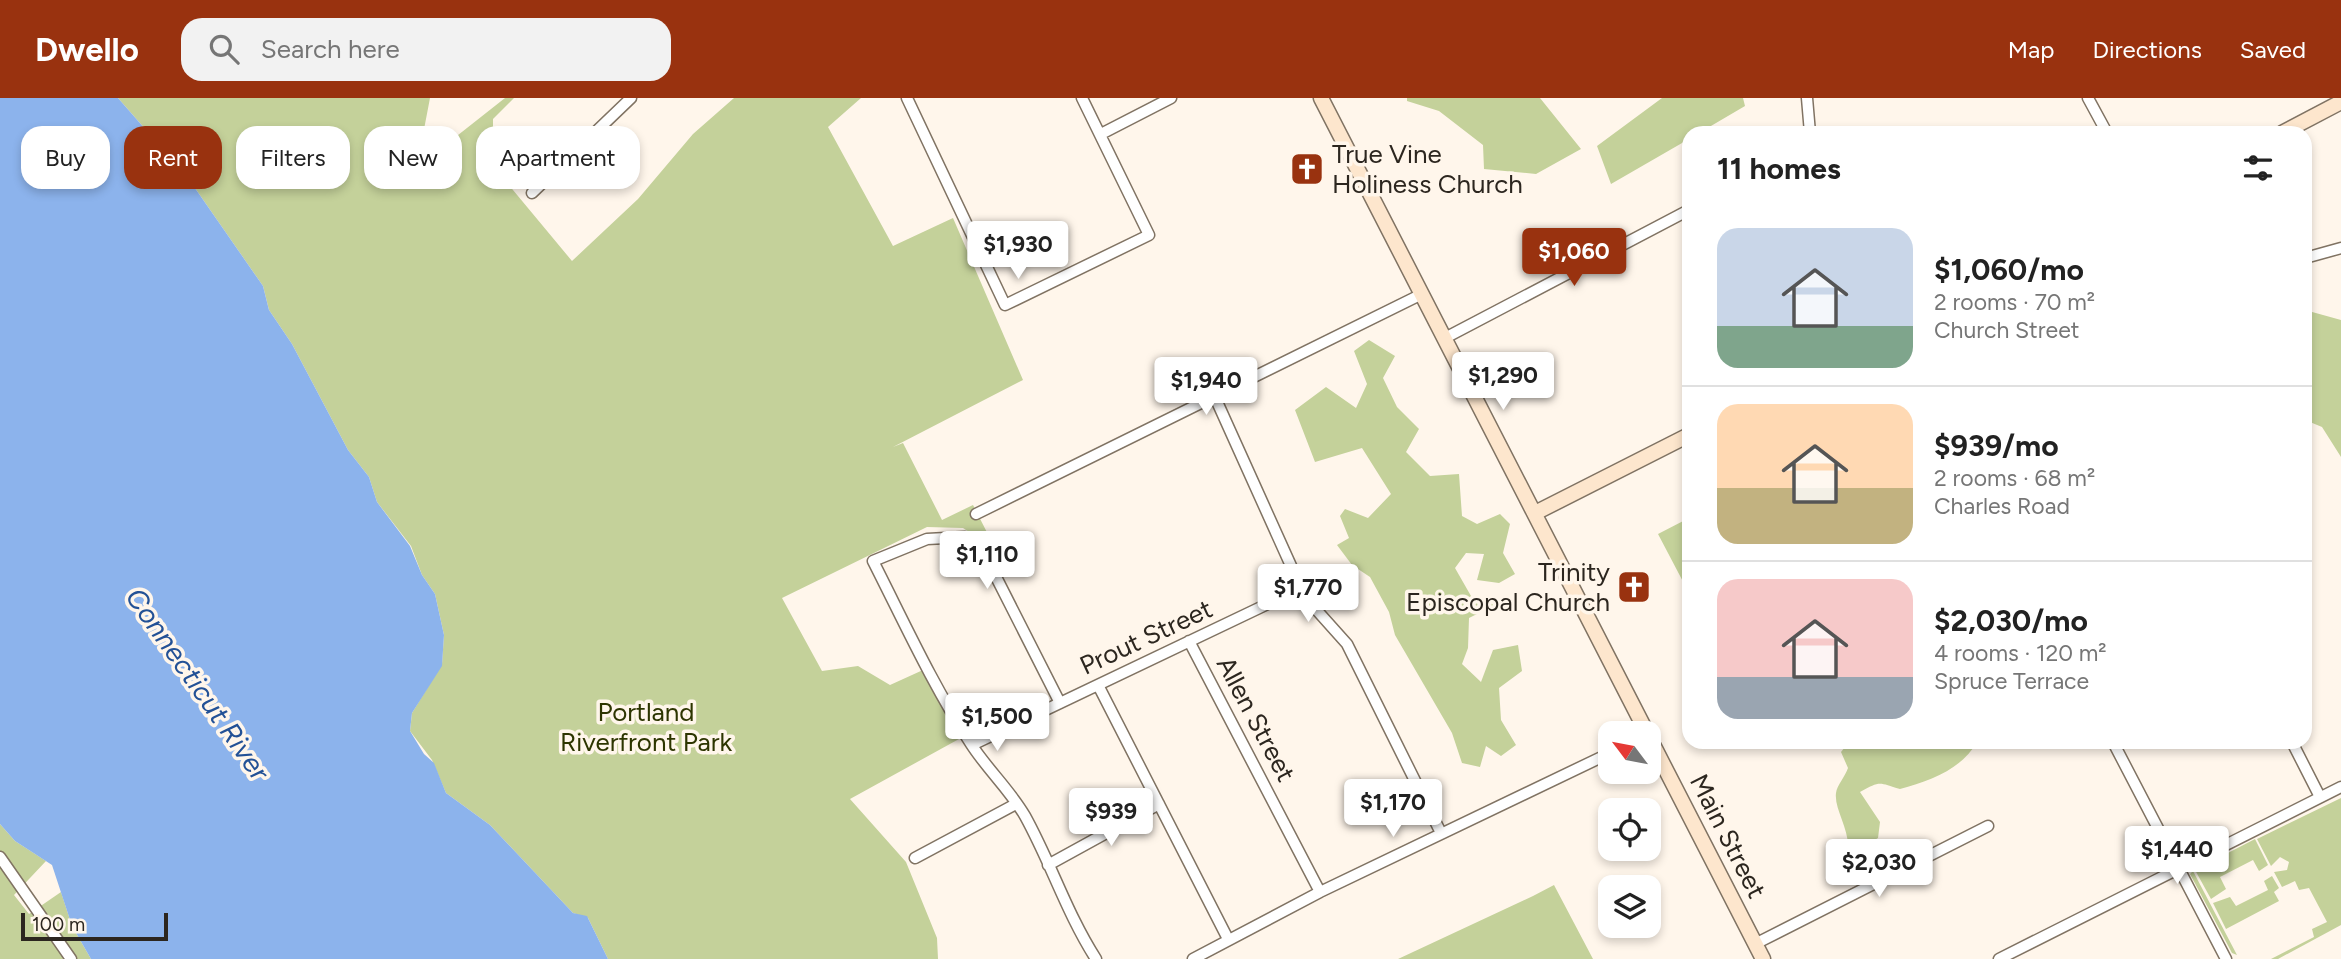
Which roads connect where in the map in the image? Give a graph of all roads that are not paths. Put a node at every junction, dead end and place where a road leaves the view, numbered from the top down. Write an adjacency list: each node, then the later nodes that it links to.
1 (631, 98): 13 (street)
2 (907, 98): 12 (street)
3 (1082, 98): 12 (street)
4 (1171, 98): 12 (street)
5 (1321, 98): 17 (main road, Main Street)
6 (1807, 98): 9 (street)
7 (2088, 98): 10 (street)
8 (2341, 102): 11 (main road)
9 (1809, 126)
10 (2103, 126)
11 (2295, 126)
12 (1101, 134)
13 (532, 193)
14 (1682, 214): 18 (street)
15 (2341, 248): 16 (street)
16 (2312, 256)
17 (1422, 293): 18 (main road, Main Street); 19 (street)
18 (1445, 338): 21 (main road, Main Street)
19 (1214, 395): 22 (street); 23 (street)
20 (1682, 439): 21 (main road)
21 (1535, 513): 27 (main road, Main Street)
22 (976, 514)
23 (1301, 588): 24 (street, Prout Street); 38 (street)
24 (1189, 641): 25 (street, Prout Street); 43 (street, Allen Street)
25 (1098, 685): 26 (street, Prout Street); 36 (street)
26 (1060, 703): 28 (street, Prout Street); 28 (street)
27 (1641, 721)
28 (972, 745): 35 (street)
29 (2117, 749): 42 (street)
30 (2296, 749): 34 (street)
31 (1598, 759): 38 (street)
32 (1661, 760): 45 (main road, Main Street)
33 (2341, 787): 34 (street)
34 (2320, 797): 42 (street)
35 (1016, 804): 40 (street); 41 (street)
36 (1159, 804): 41 (street); 44 (street)
37 (1988, 826): 45 (street)
38 (1441, 833): 43 (street)
39 (0, 857): 46 (street)
40 (915, 858)
41 (1048, 865): 47 (street)
42 (2179, 868): 50 (street); 51 (street)
43 (1320, 892): 44 (street)
44 (1228, 939): 48 (street)
45 (1755, 944): 49 (main road, Main Street)
46 (71, 959)
47 (1096, 959)
48 (1192, 959)
49 (1763, 959)
50 (1999, 959)
51 (2226, 959)

